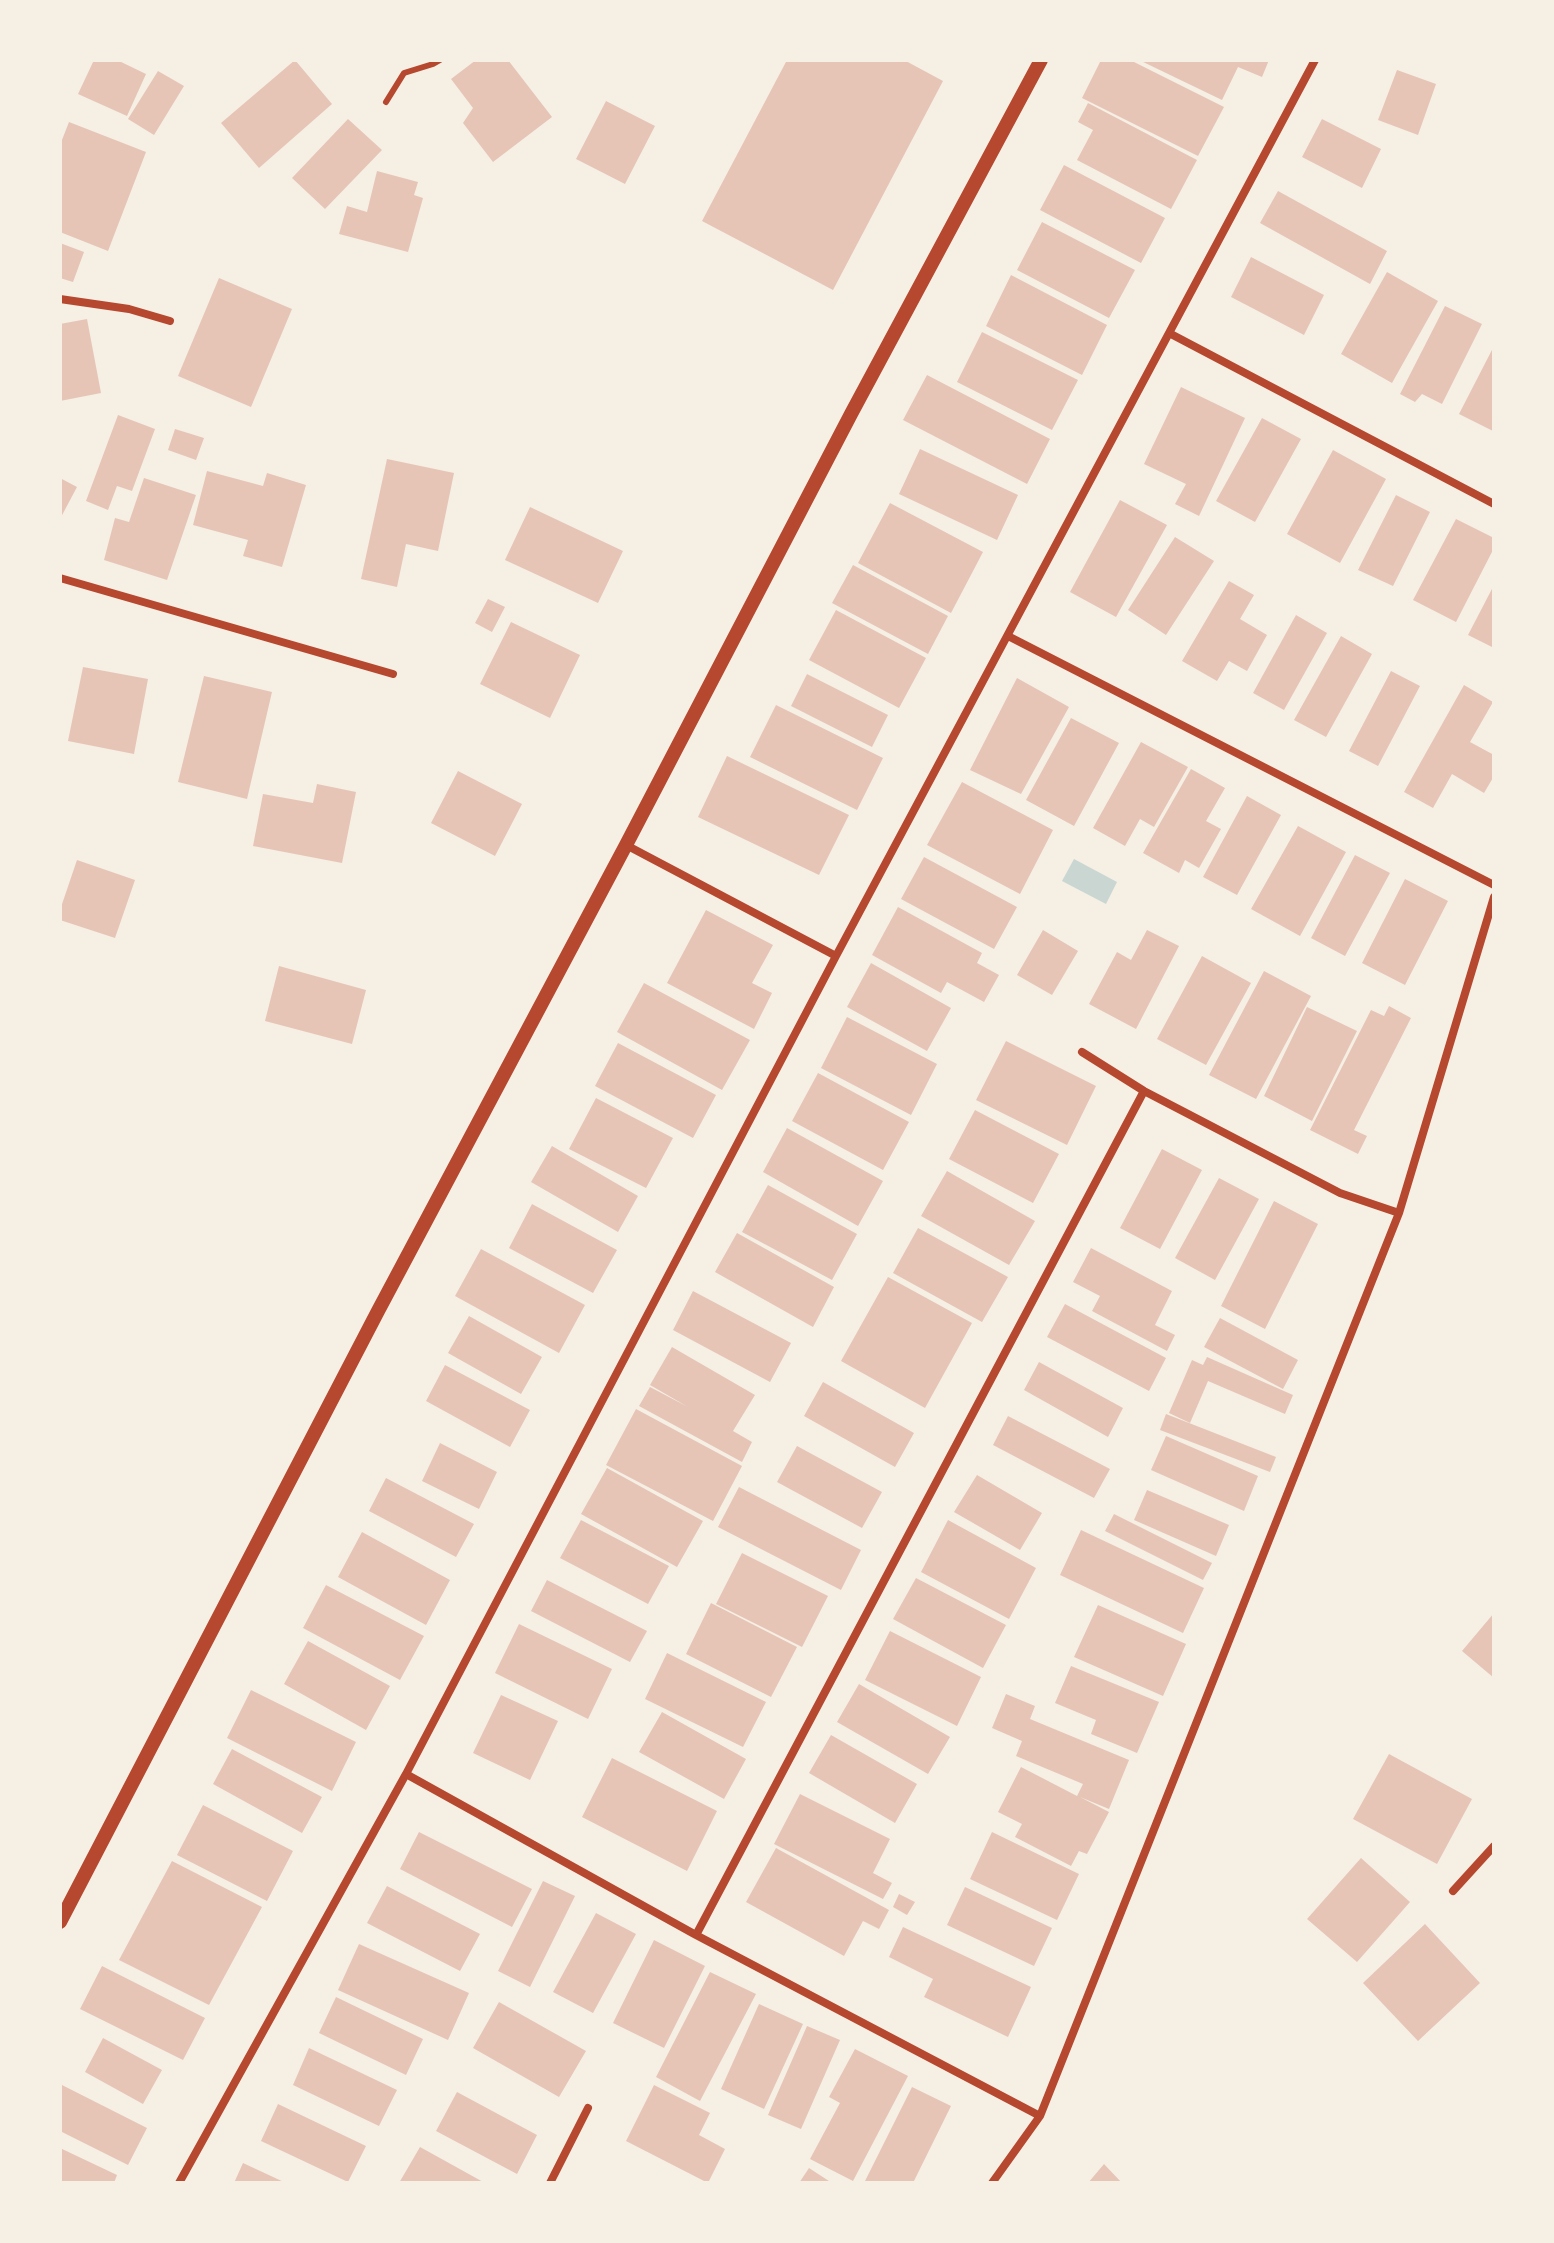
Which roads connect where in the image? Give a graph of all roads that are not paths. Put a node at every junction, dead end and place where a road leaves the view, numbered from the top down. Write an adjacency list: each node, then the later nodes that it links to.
1 (440, 60): 4 (lane)
2 (1041, 60): 12 (street)
3 (1315, 60): 7 (street)
4 (386, 102)
5 (60, 299): 6 (street)
6 (170, 321)
7 (1169, 333): 8 (street); 10 (street)
8 (1494, 504)
9 (60, 578): 11 (street)
10 (1008, 636): 13 (street); 15 (street)
11 (393, 674)
12 (626, 845): 15 (street); 22 (street)
13 (1494, 885)
14 (1494, 897): 18 (street)
15 (836, 956): 19 (street)
16 (1082, 1052): 17 (street)
17 (1144, 1091): 18 (street); 23 (street)
18 (1399, 1213): 25 (street)
19 (406, 1774): 23 (street); 26 (street)
20 (1494, 1846): 21 (street)
21 (1453, 1891)
22 (60, 1922)
23 (696, 1935): 25 (street)
24 (588, 2108): 27 (street)
25 (1040, 2116): 28 (street)
26 (179, 2183)
27 (550, 2183)
28 (992, 2183)

